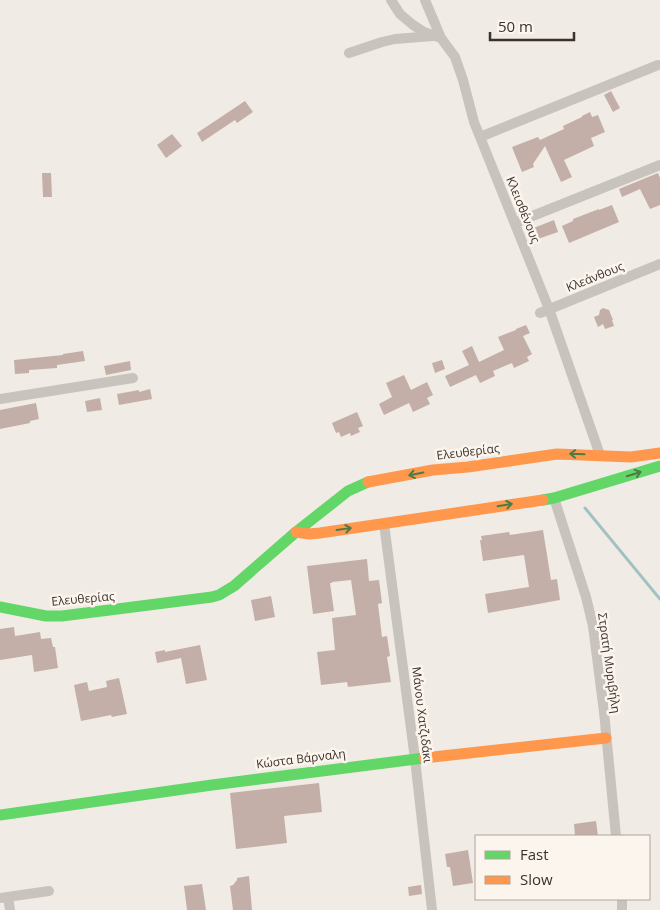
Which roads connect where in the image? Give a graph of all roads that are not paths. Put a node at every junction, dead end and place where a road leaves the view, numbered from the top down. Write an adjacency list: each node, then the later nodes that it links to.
1 (391, 0): 3 (street, Κλεισθένους)
2 (425, 0): 3 (street)
3 (438, 37): 4 (street); 6 (street, Κλεισθένους)
4 (349, 53)
5 (658, 65): 6 (street)
6 (480, 137): 8 (street, Κλεισθένους)
7 (660, 165): 8 (street)
8 (515, 223): 10 (street, Κλεισθένους)
9 (660, 264): 10 (street, Κλεάνθους)
10 (545, 311): 14 (street, Κλεισθένους)
11 (134, 378): 12 (street)
12 (0, 399)
13 (660, 453): 14 (street, Ελευθερίας)
14 (600, 455): 18 (street, Ελευθερίας, one-way to 18)
15 (660, 466): 16 (street, one-way to 15)
16 (554, 498): 17 (street, one-way to 16); 20 (street, Στρατή Μυριβήλη)
17 (384, 524): 18 (street, one-way to 17); 21 (street, Μάνου Χατζιδάκι)
18 (296, 532): 19 (street, Ελευθερίας)
19 (0, 607)
20 (606, 738): 21 (street, Κώστα Βάρναλη); 23 (street, Στρατή Μυριβήλη)
21 (415, 759): 22 (street, Κώστα Βάρναλη); 27 (street, Μάνου Χατζιδάκι)
22 (0, 815)
23 (616, 835)
24 (49, 891): 25 (street)
25 (4, 897): 26 (street)
26 (10, 910)
27 (432, 910)

